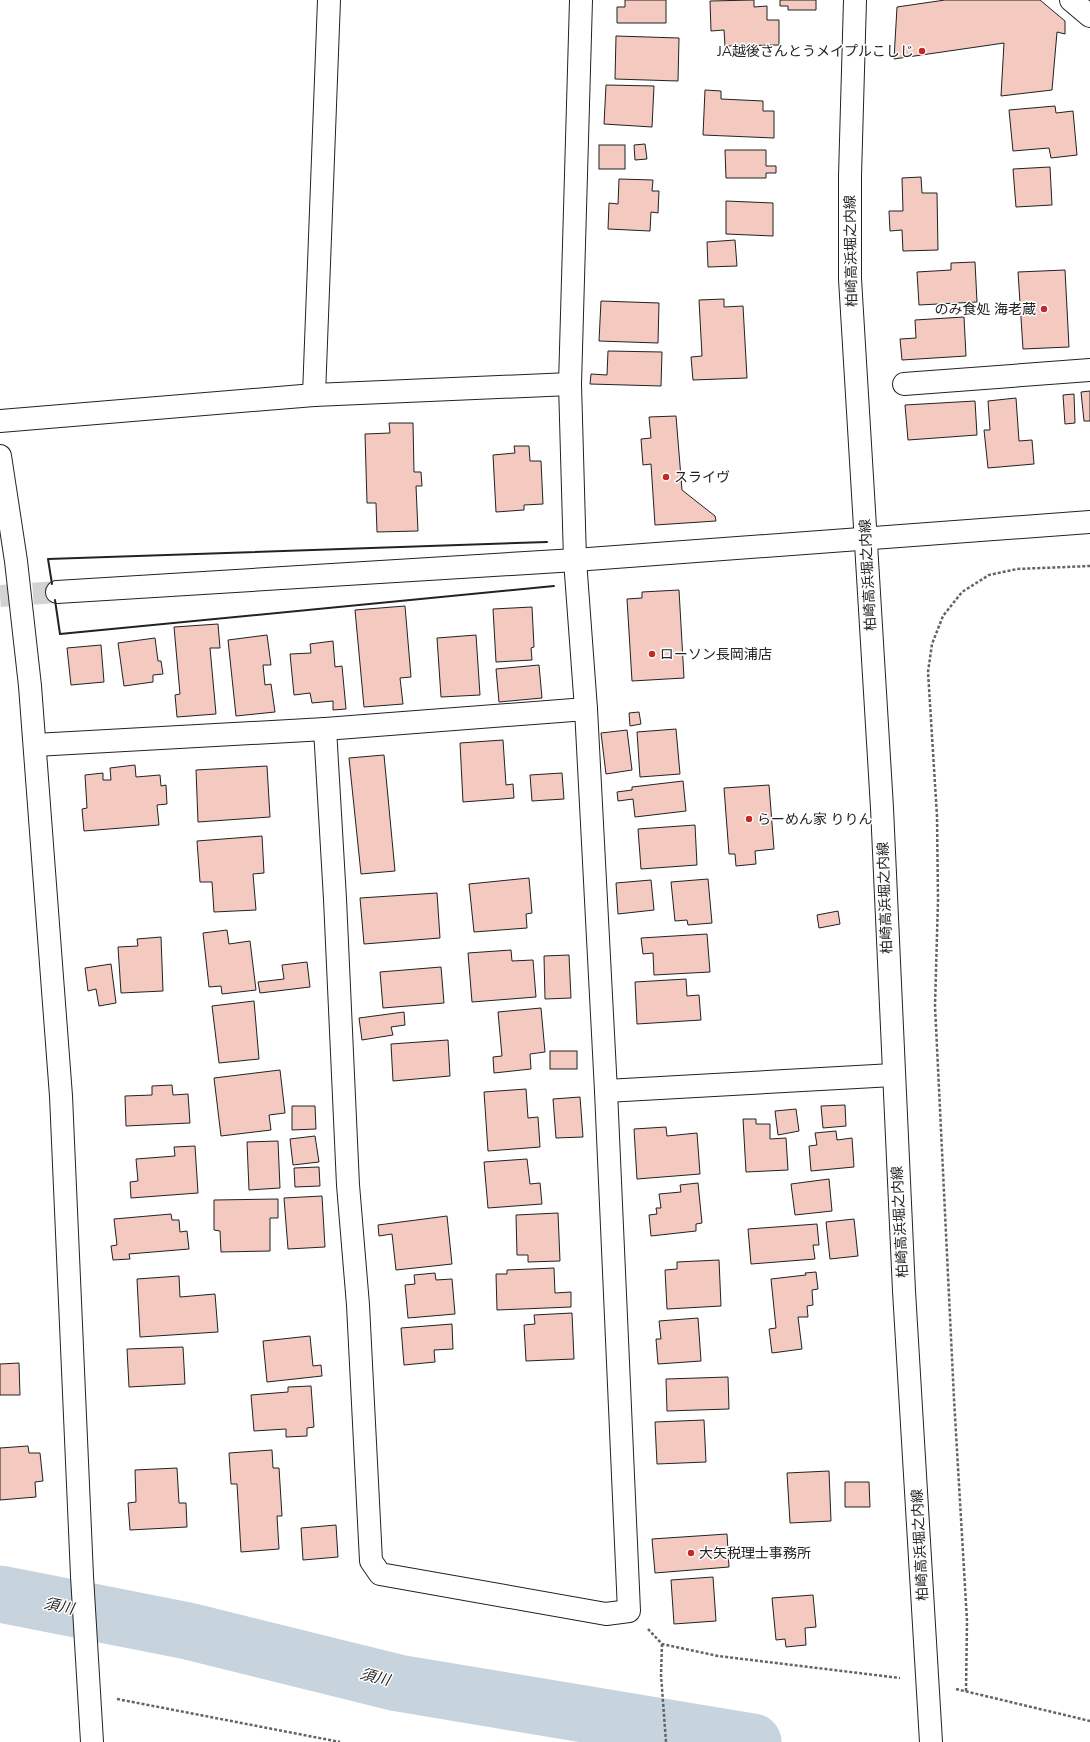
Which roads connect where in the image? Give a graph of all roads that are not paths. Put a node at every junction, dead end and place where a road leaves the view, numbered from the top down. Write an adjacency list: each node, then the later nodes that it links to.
1 (329, 0): 9 (street)
2 (581, 0): 7 (street)
3 (855, 0): 13 (street, 柏崎高浜堀之内線)
4 (1071, 0): 5 (street)
5 (1090, 16)
6 (1090, 370): 8 (street)
7 (570, 384): 9 (street); 14 (street)
8 (904, 384)
9 (314, 394): 10 (street)
10 (0, 421)
11 (0, 456): 18 (street)
12 (1090, 522): 13 (street)
13 (867, 539): 14 (street); 19 (street, 柏崎高浜堀之内線)
14 (575, 560): 15 (street); 16 (street)
15 (57, 592)
16 (586, 709): 17 (street); 20 (street)
17 (325, 729): 18 (street); 20 (street)
18 (35, 745): 21 (street)
19 (893, 1075): 20 (street); 22 (street, 柏崎高浜堀之内線)
20 (606, 1091)
21 (92, 1742)
22 (931, 1742)

